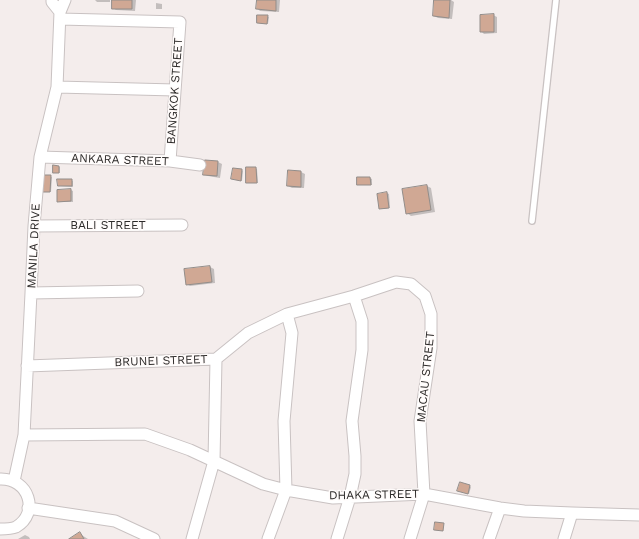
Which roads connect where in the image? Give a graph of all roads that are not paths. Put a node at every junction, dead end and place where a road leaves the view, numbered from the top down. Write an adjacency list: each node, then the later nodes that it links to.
1 (52, 0): 4 (street)
2 (65, 0): 4 (street, MANILA DRIVE)
3 (556, 0): 10 (lane)
4 (60, 16): 5 (street, MANILA DRIVE); 6 (street, BANGKOK STREET)
5 (57, 87): 6 (street); 7 (street, MANILA DRIVE)
6 (175, 90): 8 (street, BANGKOK STREET)
7 (40, 157): 8 (street, ANKARA STREET); 12 (street, MANILA DRIVE)
8 (170, 161): 9 (street, ANKARA STREET)
9 (200, 165)
10 (532, 221)
11 (182, 225): 12 (street, BALI STREET)
12 (34, 226): 15 (street, MANILA DRIVE)
13 (396, 282): 16 (street, BRUNEI STREET); 25 (street, MACAU STREET)
14 (138, 291): 15 (street)
15 (31, 293): 19 (street, MANILA DRIVE)
16 (354, 296): 17 (street, BRUNEI STREET); 26 (street)
17 (287, 314): 18 (street, BRUNEI STREET); 24 (street)
18 (216, 359): 19 (street, BRUNEI STREET); 21 (street)
19 (27, 366): 20 (street, MANILA DRIVE)
20 (24, 434): 21 (street, DHAKA STREET); 23 (street, MANILA DRIVE)
21 (214, 461): 24 (street, DHAKA STREET); 33 (street)
22 (0, 479): 23 (street)
23 (14, 481): 27 (street)
24 (286, 490): 26 (street, DHAKA STREET); 34 (street)
25 (424, 494): 26 (street, DHAKA STREET); 28 (street, DHAKA STREET); 36 (street, MACAU STREET)
26 (350, 497): 35 (street)
27 (28, 508): 31 (street); 32 (street)
28 (500, 508): 29 (street, DHAKA STREET); 37 (street)
29 (572, 513): 30 (street, DHAKA STREET); 38 (street)
30 (639, 515)
31 (0, 530)
32 (154, 539)
33 (192, 539)
34 (268, 539)
35 (337, 539)
36 (410, 539)
37 (489, 539)
38 (564, 539)

